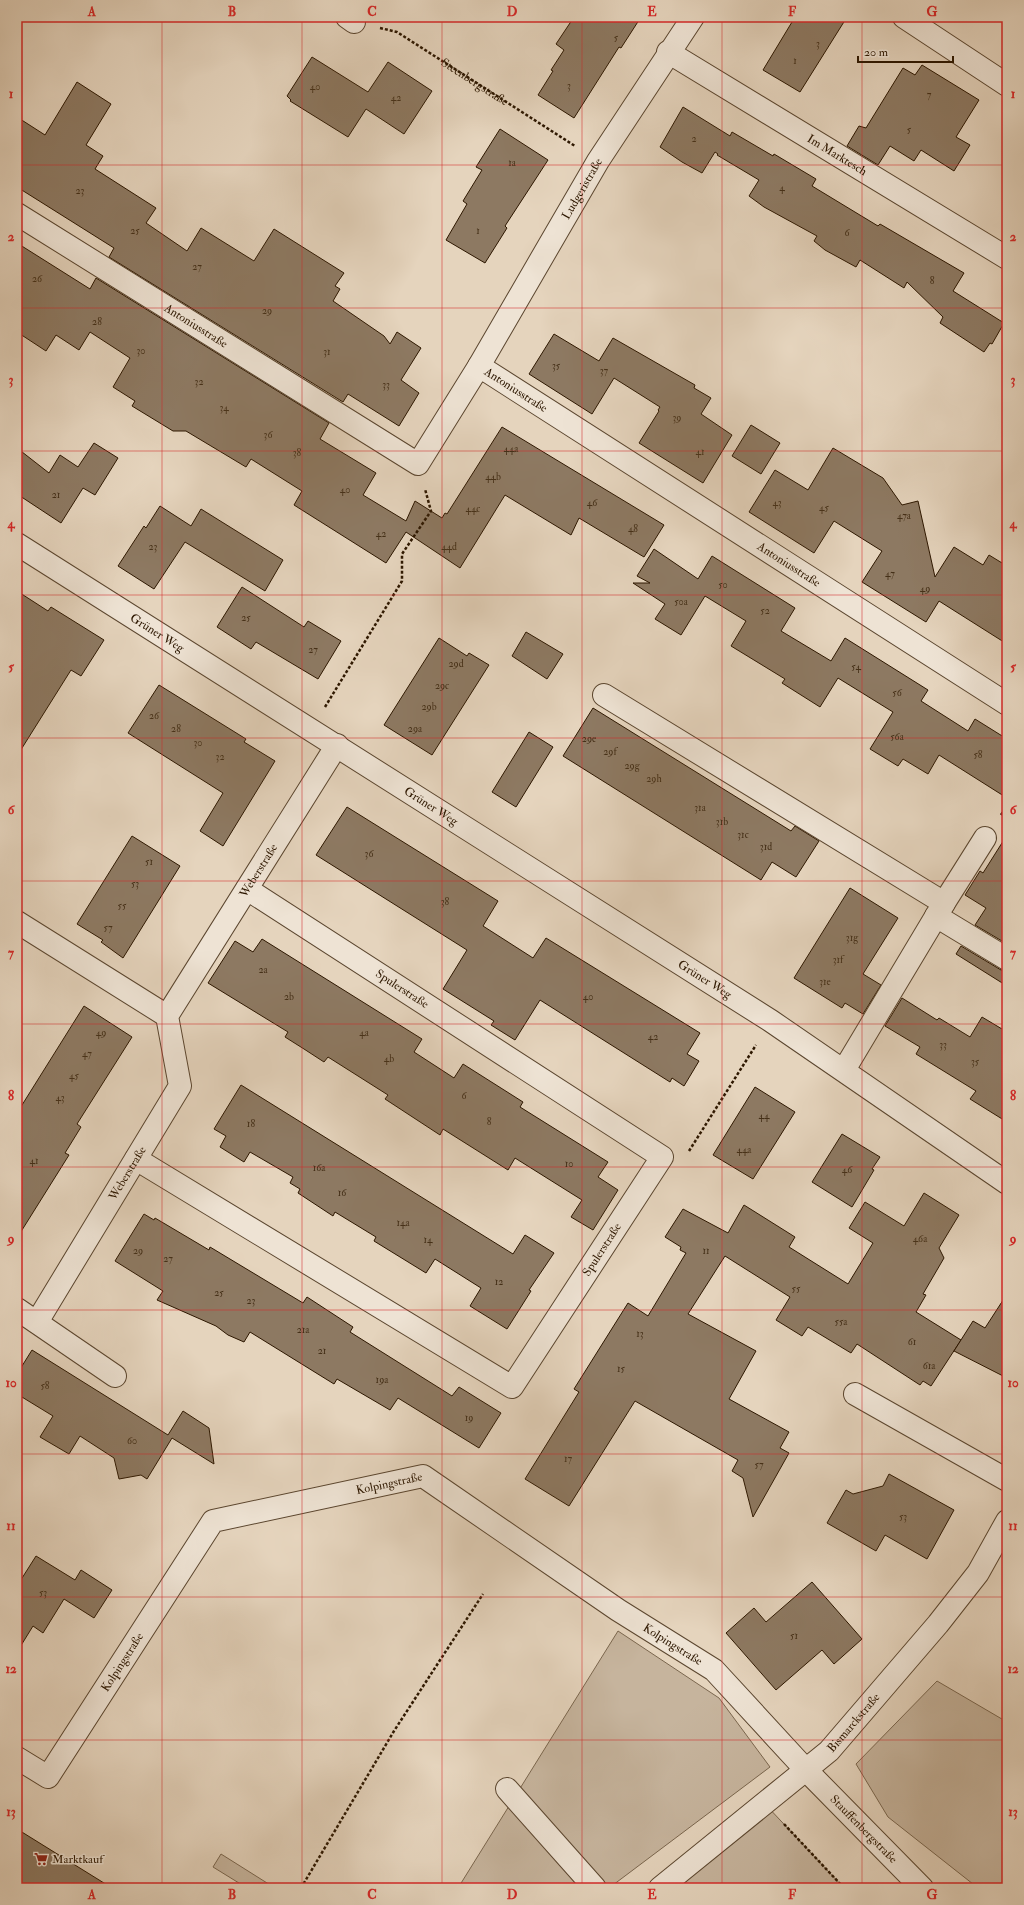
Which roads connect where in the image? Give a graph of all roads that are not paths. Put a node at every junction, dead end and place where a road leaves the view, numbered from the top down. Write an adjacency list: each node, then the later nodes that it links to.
1 (693, 17): 3 (street, Ludgeristraße)
2 (908, 18): 4 (street)
3 (668, 52): 6 (street, Im Marktesch); 7 (street, Ludgeristraße)
4 (1007, 85)
5 (17, 214): 7 (street, Antoniusstraße)
6 (1007, 258)
7 (479, 366): 10 (street, Antoniusstraße)
8 (17, 544): 11 (street, Grüner Weg)
9 (604, 695): 14 (street)
10 (1007, 704)
11 (337, 745): 13 (street, Weberstraße); 18 (street, Grüner Weg)
12 (985, 838): 14 (street)
13 (247, 889): 17 (street, Weberstraße); 19 (street, Spulerstraße)
14 (940, 909): 16 (street); 18 (street)
15 (17, 922): 17 (street)
16 (1007, 959)
17 (167, 1016): 19 (street, Weberstraße)
18 (844, 1070): 20 (street, Grüner Weg)
19 (136, 1159): 22 (street, Weberstraße)
20 (1007, 1183)
21 (17, 1309): 22 (street)
22 (38, 1322): 23 (street)
23 (115, 1376)
24 (855, 1394): 25 (street)
25 (1007, 1480)
26 (1007, 1520): 28 (street, Bismarckstraße)
27 (17, 1758): 28 (street, Kolpingstraße)
28 (806, 1770): 31 (street, Bismarckstraße); 32 (street, Stauffenbergstraße)
29 (507, 1789): 30 (street)
30 (595, 1888)
31 (660, 1888)
32 (922, 1888)

